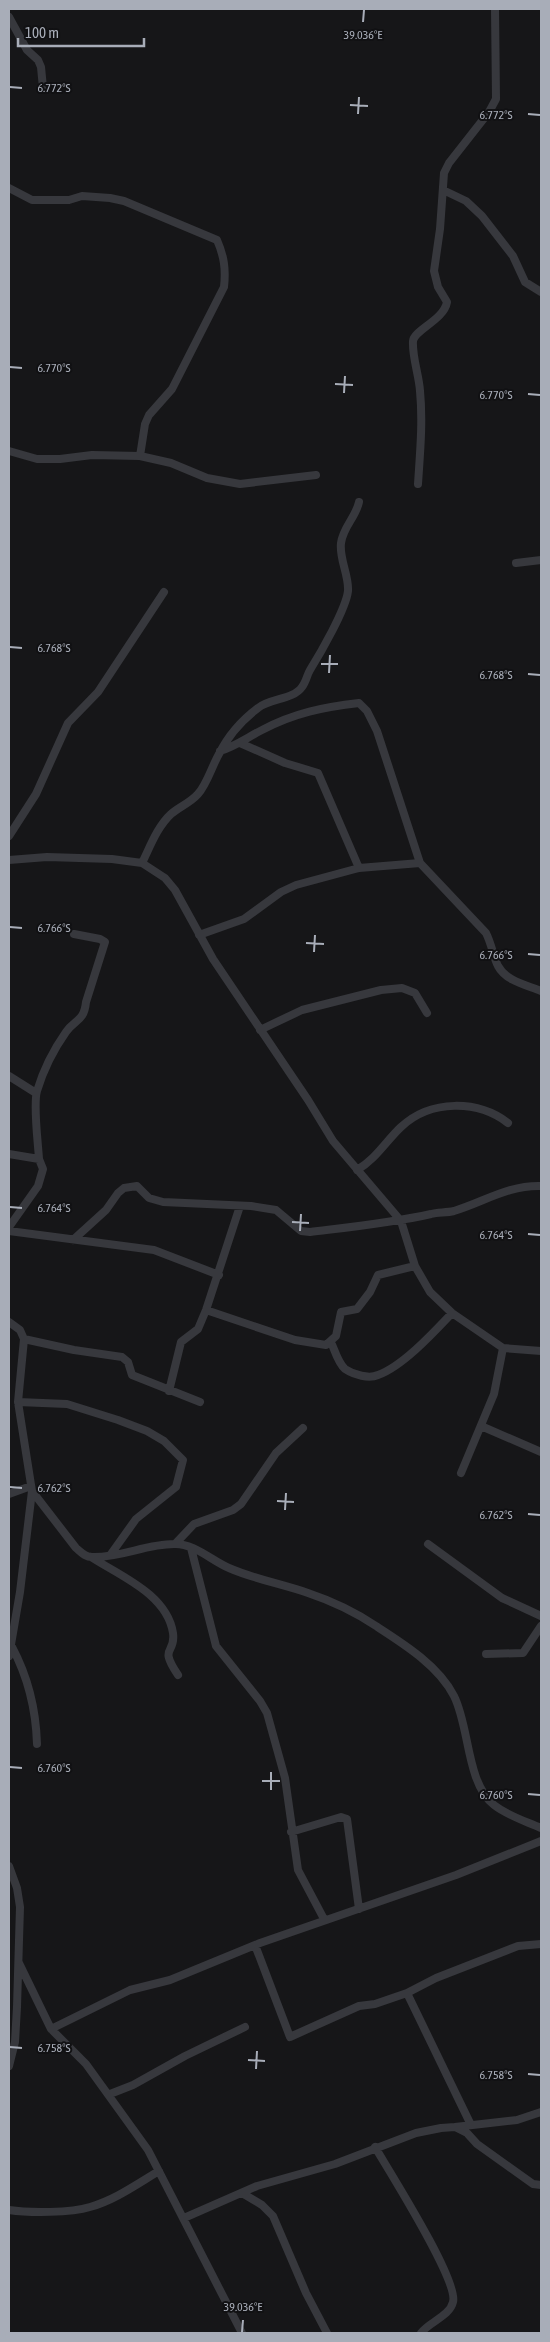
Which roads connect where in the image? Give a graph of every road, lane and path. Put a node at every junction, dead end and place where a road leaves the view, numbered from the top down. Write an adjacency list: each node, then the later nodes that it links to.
1 (495, 9): 5 (street)
2 (9, 17): 3 (street)
3 (43, 88)
4 (9, 188): 8 (street)
5 (443, 190): 6 (street); 10 (street)
6 (541, 292)
7 (9, 452): 8 (street)
8 (140, 456): 9 (street)
9 (316, 475)
10 (418, 484)
11 (359, 502): 16 (street)
12 (541, 560): 13 (street)
13 (516, 563)
14 (164, 592): 17 (street)
15 (240, 743): 16 (street); 19 (street); 21 (street)
16 (220, 751): 20 (street)
17 (9, 836)
18 (9, 860): 20 (street)
19 (420, 863): 21 (street); 24 (street)
20 (142, 864): 23 (street)
21 (359, 868): 23 (street)
22 (74, 934): 28 (street)
23 (200, 934): 26 (street)
24 (541, 991)
25 (427, 1013): 26 (street)
26 (260, 1030): 32 (street)
27 (9, 1076): 28 (street)
28 (36, 1093): 31 (street)
29 (508, 1123): 32 (street)
30 (9, 1154): 31 (street)
31 (38, 1160): 36 (street)
32 (357, 1170): 35 (street)
33 (541, 1186): 35 (street)
34 (240, 1206): 35 (street); 37 (street); 39 (street)
35 (401, 1221): 38 (street)
36 (9, 1229): 37 (street)
37 (73, 1240): 39 (street)
38 (415, 1266): 41 (street); 44 (street)
39 (219, 1275): 40 (street)
40 (206, 1310): 44 (street); 47 (street)
41 (452, 1313): 44 (street); 45 (street)
42 (9, 1322): 43 (street)
43 (24, 1339): 47 (street); 48 (street)
44 (331, 1342)
45 (503, 1348): 46 (street); 50 (street)
46 (541, 1351)
47 (169, 1391): 49 (street)
48 (18, 1402): 54 (street); 59 (street)
49 (200, 1402)
50 (481, 1426): 52 (street); 53 (street)
51 (303, 1428): 56 (street)
52 (541, 1452)
53 (461, 1473)
54 (32, 1489): 55 (street); 60 (street); 63 (street)
55 (9, 1494)
56 (176, 1543): 58 (street); 59 (street)
57 (428, 1544): 61 (street)
58 (191, 1548): 67 (street); 68 (street)
59 (112, 1554): 60 (street)
60 (91, 1557): 65 (street)
61 (541, 1616)
62 (541, 1626): 64 (street)
63 (10, 1651): 66 (street)
64 (486, 1654)
65 (178, 1675)
66 (37, 1744)
67 (541, 1828)
68 (291, 1832): 71 (street); 72 (street)
69 (541, 1841): 71 (street)
70 (9, 1866): 75 (street)
71 (359, 1909): 72 (street)
72 (324, 1919): 74 (street)
73 (541, 1944): 76 (street)
74 (255, 1945): 76 (street); 78 (street)
75 (18, 1963): 78 (street); 79 (street)
76 (407, 1993): 82 (street)
77 (245, 2027): 80 (street)
78 (51, 2029): 80 (street)
79 (9, 2066)
80 (110, 2094): 85 (street)
81 (541, 2112): 82 (street)
82 (471, 2125): 83 (street)
83 (455, 2128): 84 (street); 86 (street)
84 (375, 2146): 87 (street); 92 (street)
85 (160, 2171): 88 (street); 89 (street)
86 (541, 2185)
87 (242, 2193): 89 (street); 91 (street)
88 (9, 2210)
89 (184, 2218): 90 (street)
90 (242, 2333)
91 (327, 2333)
92 (421, 2333)

